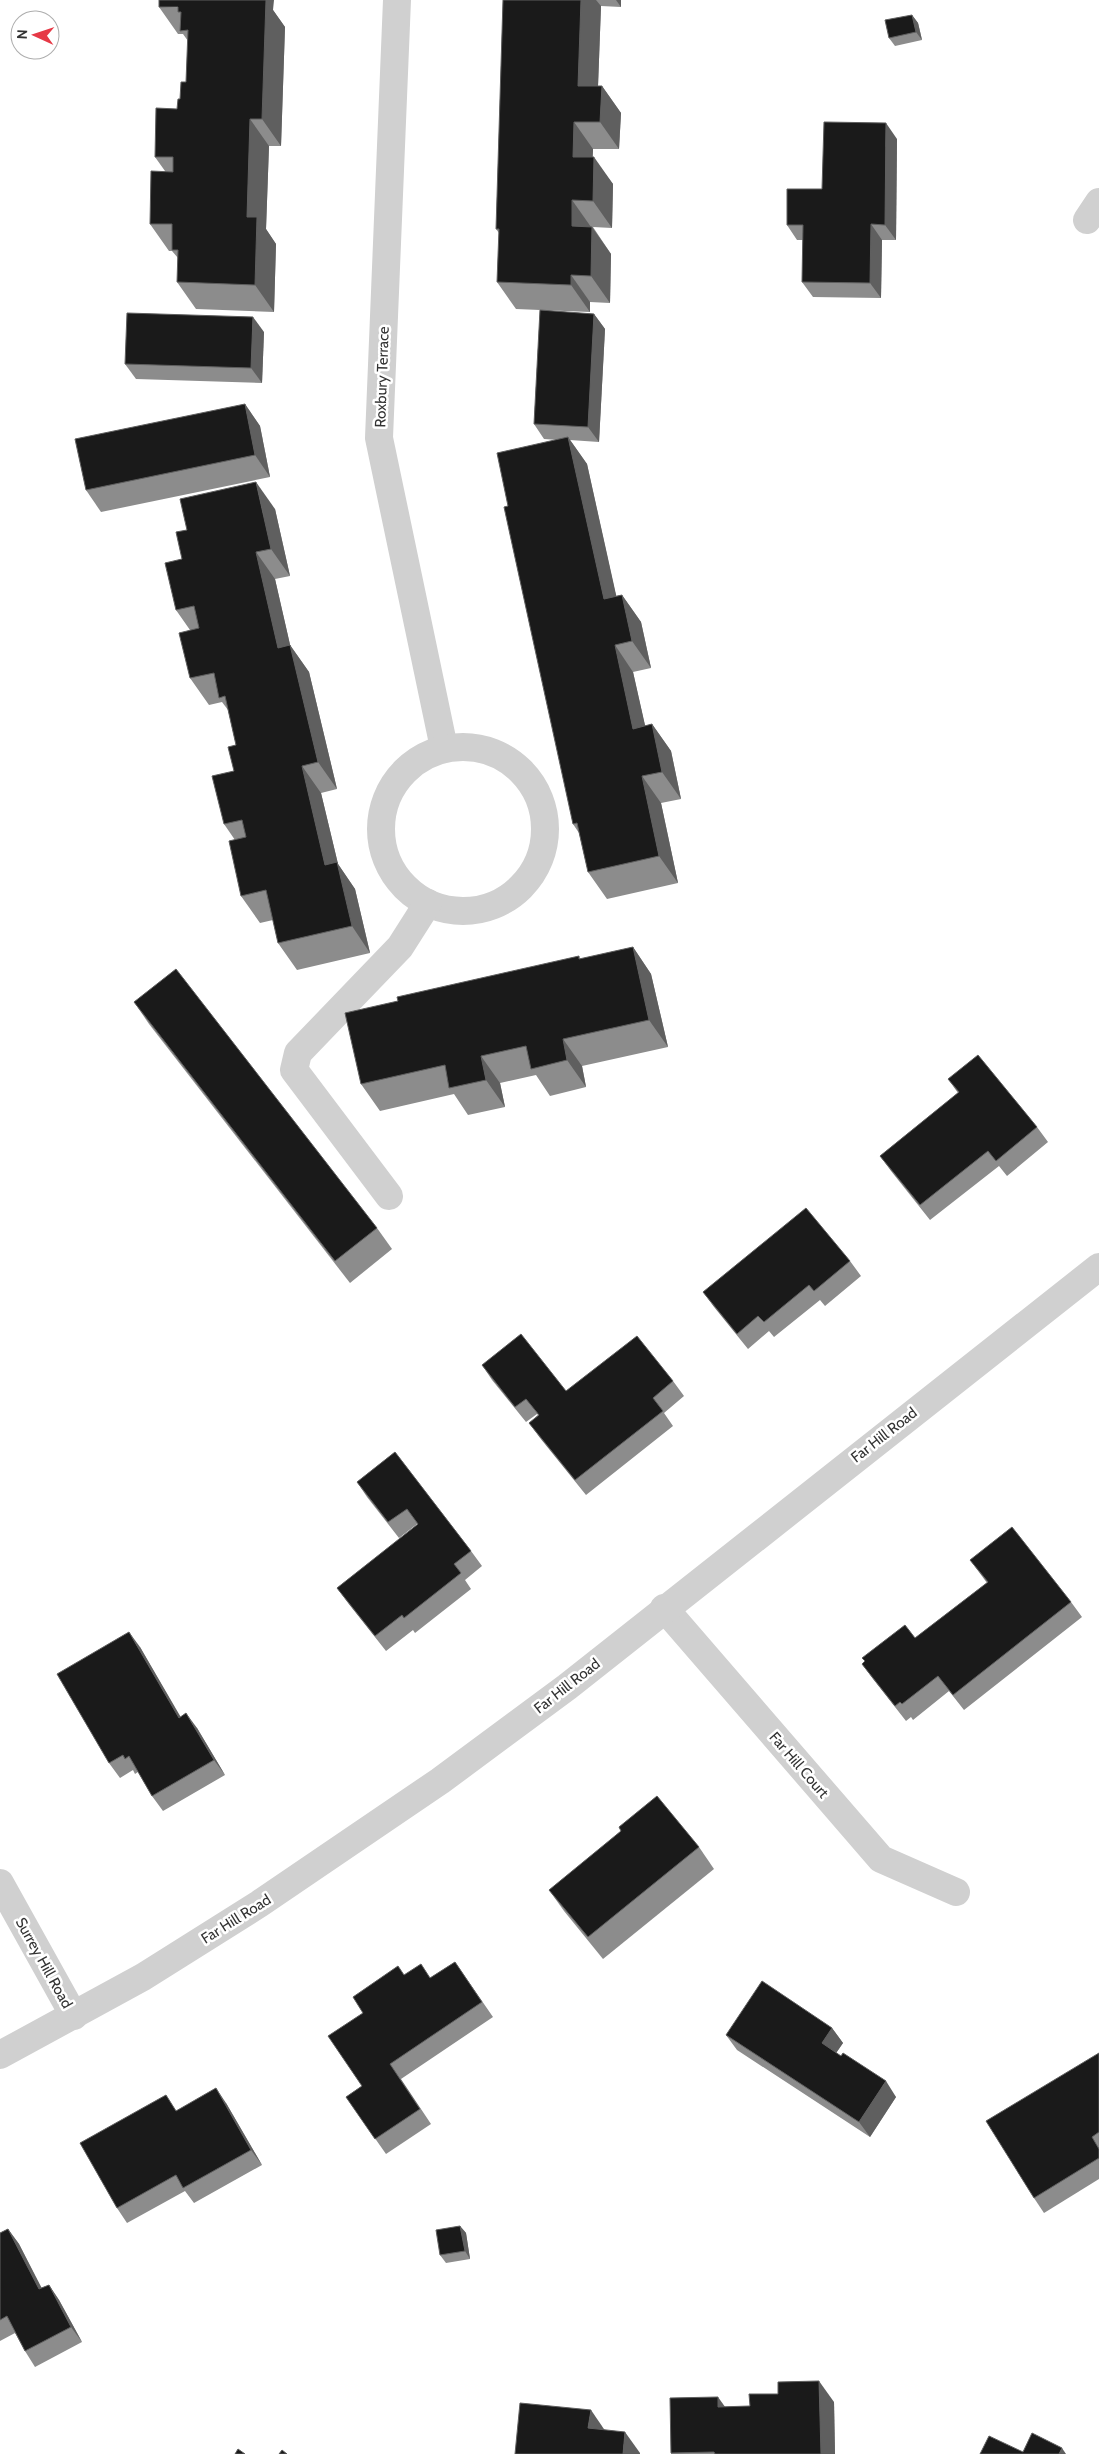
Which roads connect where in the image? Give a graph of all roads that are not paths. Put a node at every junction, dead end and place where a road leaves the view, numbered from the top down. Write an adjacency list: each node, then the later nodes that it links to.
1 (396, 0): 2 (street, Roxbury Terrace)
2 (444, 748): 3 (street); 3 (street)
3 (428, 903): 4 (street)
4 (389, 1196)
5 (1099, 1267): 6 (street, Far Hill Road)
6 (664, 1608): 8 (street, Far Hill Court); 9 (street, Far Hill Road)
7 (0, 1883): 9 (street, Surrey Hill Road)
8 (956, 1892)
9 (74, 2016): 10 (street, Far Hill Road)
10 (0, 2055)

